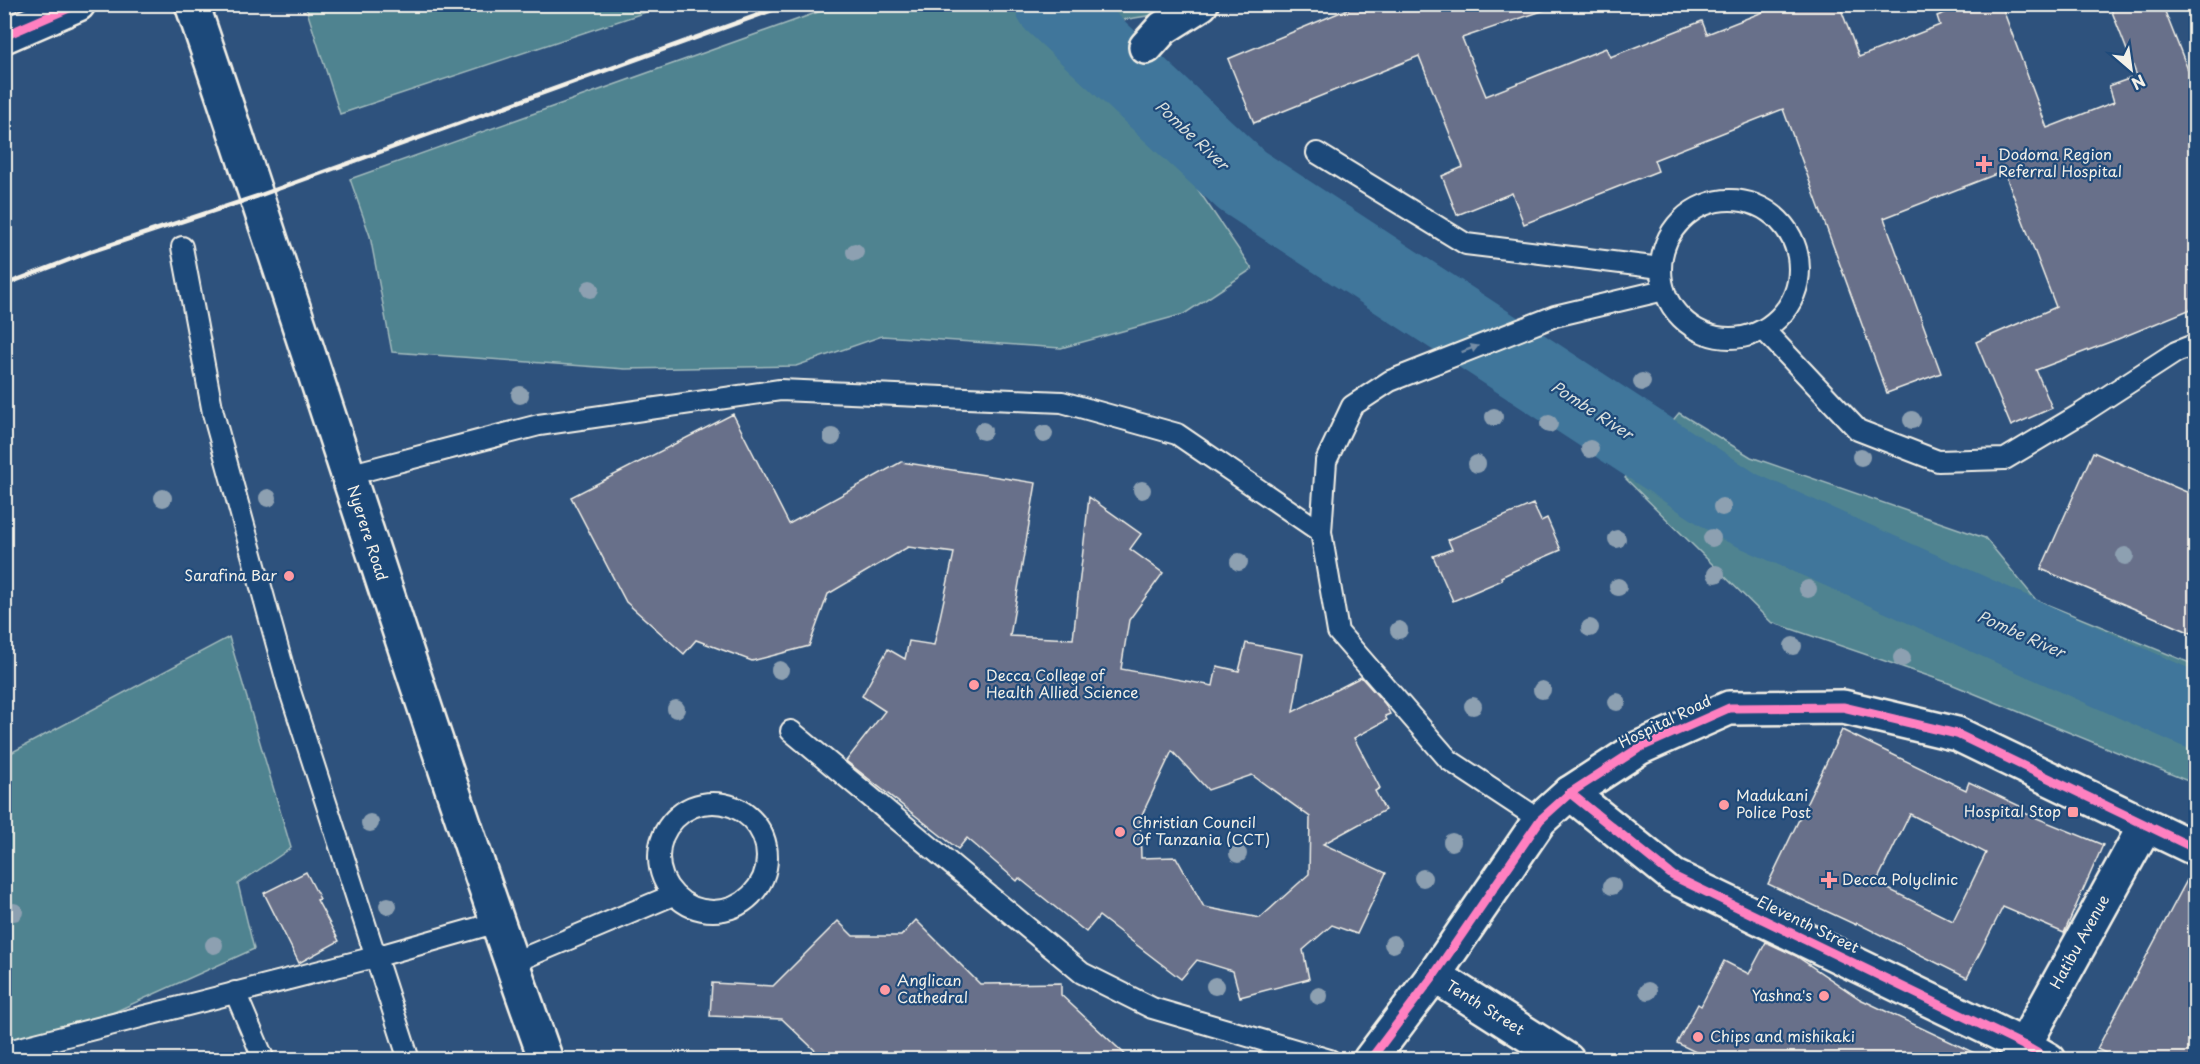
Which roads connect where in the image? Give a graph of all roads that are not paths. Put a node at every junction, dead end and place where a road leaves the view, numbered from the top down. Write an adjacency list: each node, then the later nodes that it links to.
1 (78, 4): 4 (street)
2 (192, 4): 12 (street, Nyerere Road)
3 (1201, 4): 5 (street)
4 (4, 36)
5 (1146, 47)
6 (1317, 153): 8 (lane)
7 (182, 247): 21 (lane)
8 (1661, 268): 9 (lane); 10 (lane)
9 (1664, 290): 10 (lane); 13 (lane, one-way to 9)
10 (1764, 330): 11 (lane)
11 (2196, 344)
12 (348, 474): 13 (lane); 20 (street, Nyerere Road)
13 (1321, 532): 16 (lane)
14 (791, 731): 30 (lane)
15 (1570, 793): 16 (street, Hospital Road); 17 (street, Hospital Road); 26 (street, Eleventh Street)
16 (1540, 820): 23 (street, Hospital Road)
17 (2145, 826): 18 (street, Hospital Road); 26 (street, Hatibu Avenue)
18 (2196, 849)
19 (673, 895): 19 (lane); 22 (lane)
20 (498, 922): 21 (lane); 22 (street, Nyerere Road)
21 (375, 957): 24 (lane); 28 (lane)
22 (512, 963): 29 (street, Nyerere Road)
23 (1434, 975): 31 (street, Hospital Road); 32 (street, Tenth Street)
24 (236, 992): 25 (lane); 27 (lane)
25 (4, 1052)
26 (2029, 1055)
27 (264, 1059)
28 (409, 1059)
29 (546, 1059)
30 (1330, 1059)
31 (1370, 1059)
32 (1567, 1059)

